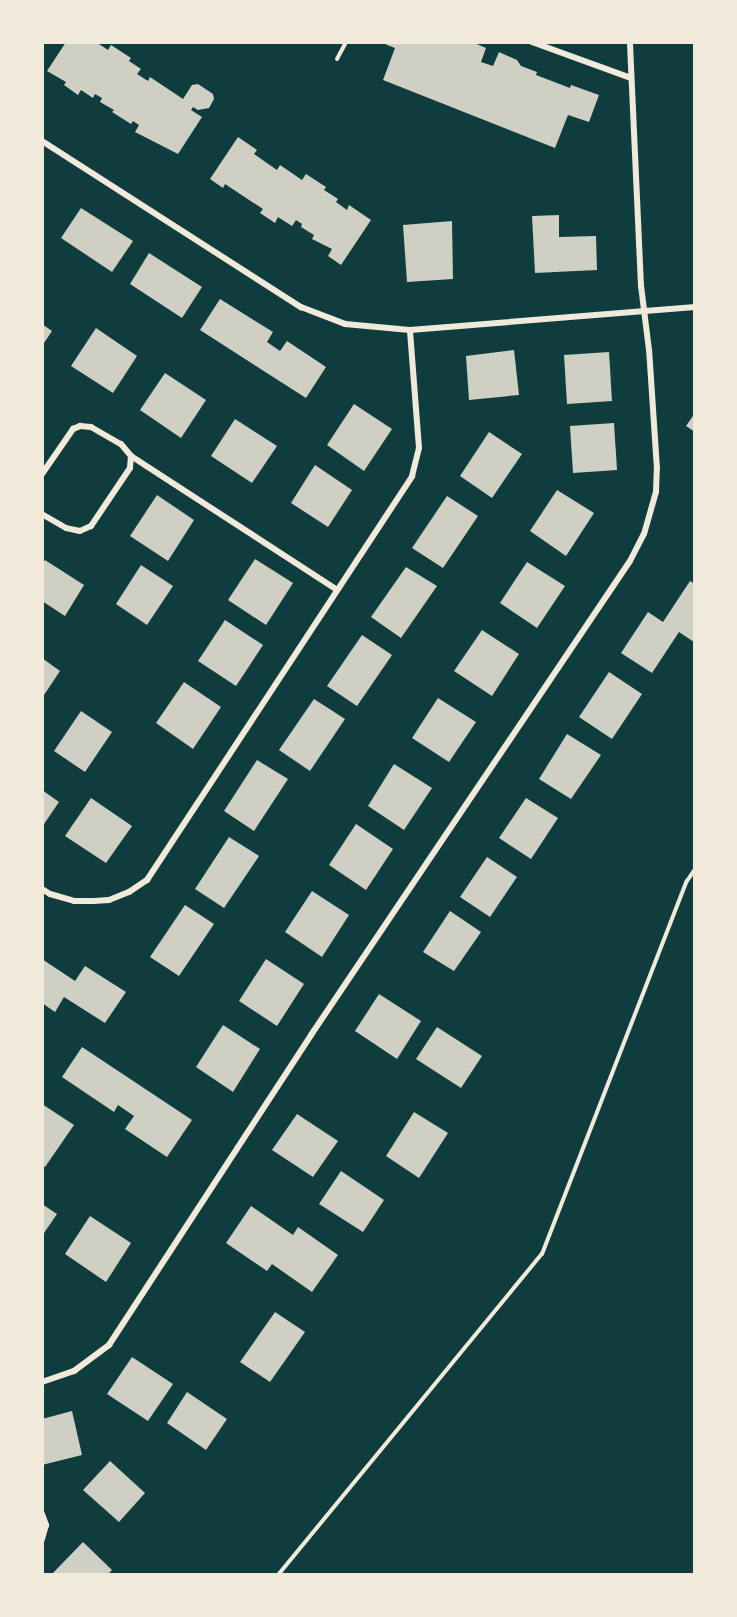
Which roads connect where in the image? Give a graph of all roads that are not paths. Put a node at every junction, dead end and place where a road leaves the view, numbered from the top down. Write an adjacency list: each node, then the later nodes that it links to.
1 (532, 42): 3 (street)
2 (630, 42): 3 (street)
3 (631, 78): 6 (street)
4 (42, 141): 7 (street)
5 (695, 307): 6 (street)
6 (644, 312): 7 (street); 13 (street)
7 (410, 330): 11 (street)
8 (130, 456): 9 (street); 10 (street); 11 (street)
9 (42, 474)
10 (42, 514)
11 (337, 590): 12 (street)
12 (42, 889)
13 (42, 1382)
14 (42, 1514): 15 (street)
15 (42, 1539)

